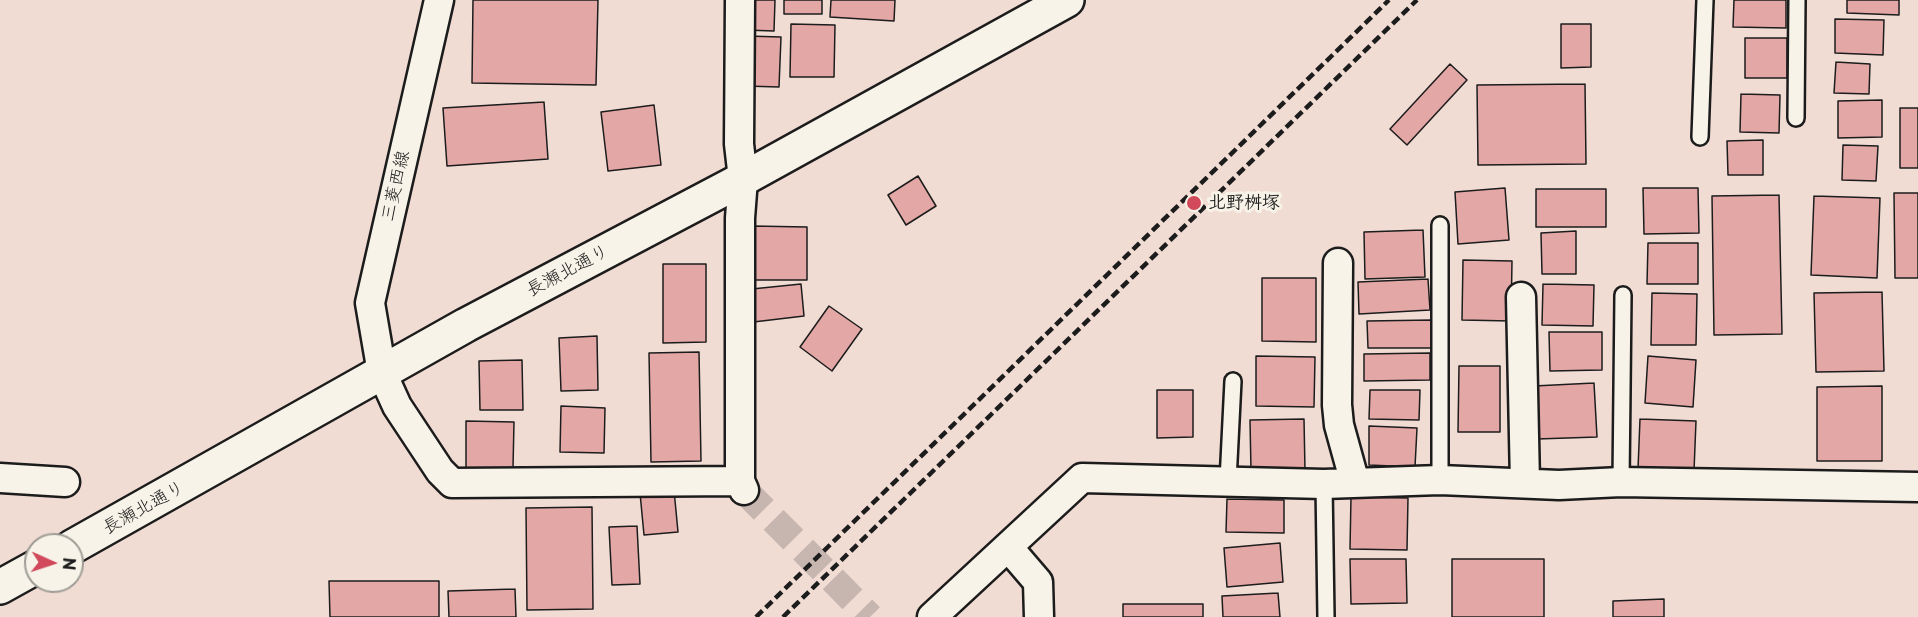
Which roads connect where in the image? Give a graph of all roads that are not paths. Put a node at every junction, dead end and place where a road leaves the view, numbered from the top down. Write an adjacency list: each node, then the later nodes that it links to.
1 (439, 0): 13 (street, 三菱西線)
2 (740, 0): 8 (street)
3 (1067, 0): 8 (street, 長瀬北通り)
4 (1705, 0): 7 (lane)
5 (1797, 0): 6 (lane)
6 (1796, 118)
7 (1700, 137)
8 (743, 179): 13 (street, 長瀬北通り); 13 (street, 三菱西線)
9 (1440, 225): 16 (lane)
10 (1338, 263): 20 (street)
11 (1623, 295): 19 (lane)
12 (1521, 297): 21 (street)
13 (382, 373): 24 (street, 長瀬北通り)
14 (1233, 381): 17 (lane)
15 (0, 478): 18 (street)
16 (1440, 480): 20 (street); 21 (street)
17 (1228, 481): 22 (street); 25 (street)
18 (65, 482)
19 (1621, 482): 21 (street); 23 (street)
20 (1355, 483): 22 (street)
21 (1525, 483)
22 (1324, 484): 30 (lane)
23 (1918, 487)
24 (84, 540)
25 (1008, 547): 28 (street); 29 (street)
26 (24, 574): 27 (street)
27 (0, 587)
28 (932, 617)
29 (1040, 617)
30 (1326, 617)

